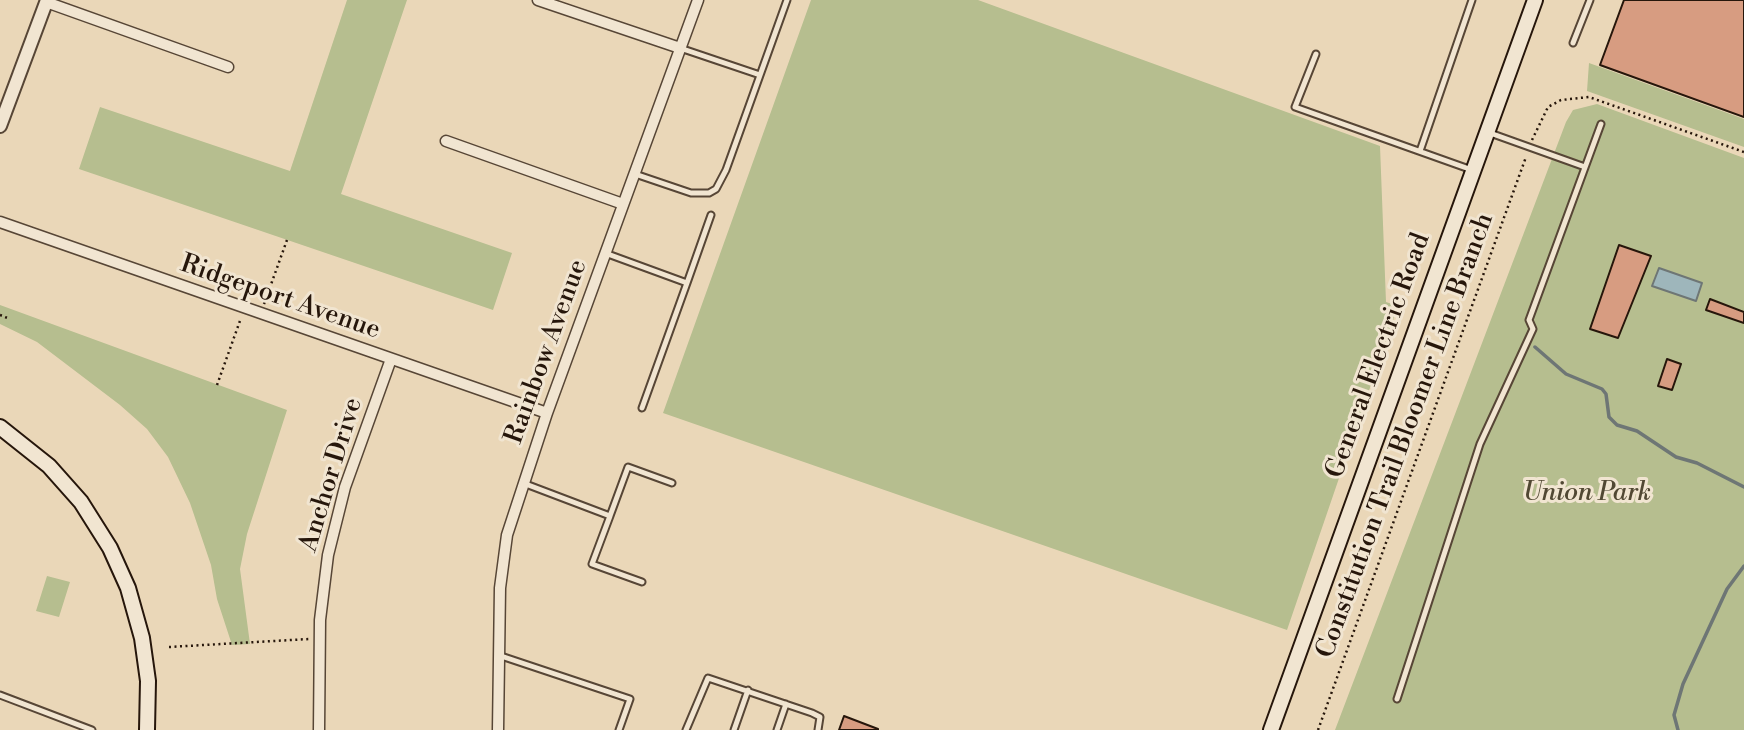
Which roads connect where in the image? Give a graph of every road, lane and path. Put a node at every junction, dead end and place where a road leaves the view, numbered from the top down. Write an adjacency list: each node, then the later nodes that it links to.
1 (538, 0): 9 (street)
2 (698, 0): 9 (street, Rainbow Avenue)
3 (787, 0): 12 (lane)
4 (1472, 0): 18 (lane)
5 (1535, 0): 15 (main road, General Electric Road)
6 (1590, 0): 8 (lane)
7 (47, 1): 11 (street); 14 (street)
8 (1573, 43)
9 (680, 48): 12 (lane); 23 (street, Rainbow Avenue)
10 (1316, 54): 18 (lane)
11 (228, 67)
12 (760, 75): 23 (lane)
13 (1601, 124): 21 (lane)
14 (0, 126)
15 (1487, 132): 21 (lane); 22 (main road, General Electric Road)
16 (446, 141): 24 (street)
17 (1531, 142): 19 (path)
18 (1420, 151): 22 (lane)
19 (1744, 152)
20 (1527, 154): 60 (path, Constitution Trail Bloomer Line Branch)
21 (1585, 167): 48 (lane)
22 (1472, 170): 59 (main road, General Electric Road)
23 (634, 174): 24 (street, Rainbow Avenue)
24 (623, 204): 28 (street, Rainbow Avenue)
25 (710, 215): 29 (lane)
26 (0, 222): 30 (street, Ridgeport Avenue)
27 (287, 240): 31 (path)
28 (605, 253): 29 (lane); 37 (street, Rainbow Avenue)
29 (687, 284): 36 (lane)
30 (244, 308): 31 (street, Ridgeport Avenue); 35 (path)
31 (261, 314): 34 (street, Ridgeport Avenue)
32 (0, 315): 33 (path)
33 (10, 319)
34 (391, 359): 37 (street, Ridgeport Avenue); 43 (street, Anchor Drive)
35 (217, 385)
36 (642, 408)
37 (547, 413): 39 (street, Rainbow Avenue)
38 (0, 427): 51 (main road)
39 (523, 483): 41 (lane); 45 (street, Rainbow Avenue)
40 (672, 483): 41 (lane)
41 (610, 516): 42 (lane)
42 (642, 582)
43 (320, 638): 44 (path); 52 (street, Anchor Drive)
44 (169, 647)
45 (498, 655): 53 (street, Rainbow Avenue); 54 (lane)
46 (748, 690): 49 (lane); 55 (lane); 56 (lane)
47 (0, 695): 50 (lane)
48 (1397, 699)
49 (786, 704): 57 (lane); 58 (lane)
50 (92, 730)
51 (147, 730)
52 (319, 730)
53 (498, 730)
54 (619, 730)
55 (686, 730)
56 (734, 730)
57 (777, 730)
58 (817, 730)
59 (1271, 730)
60 (1318, 730)

